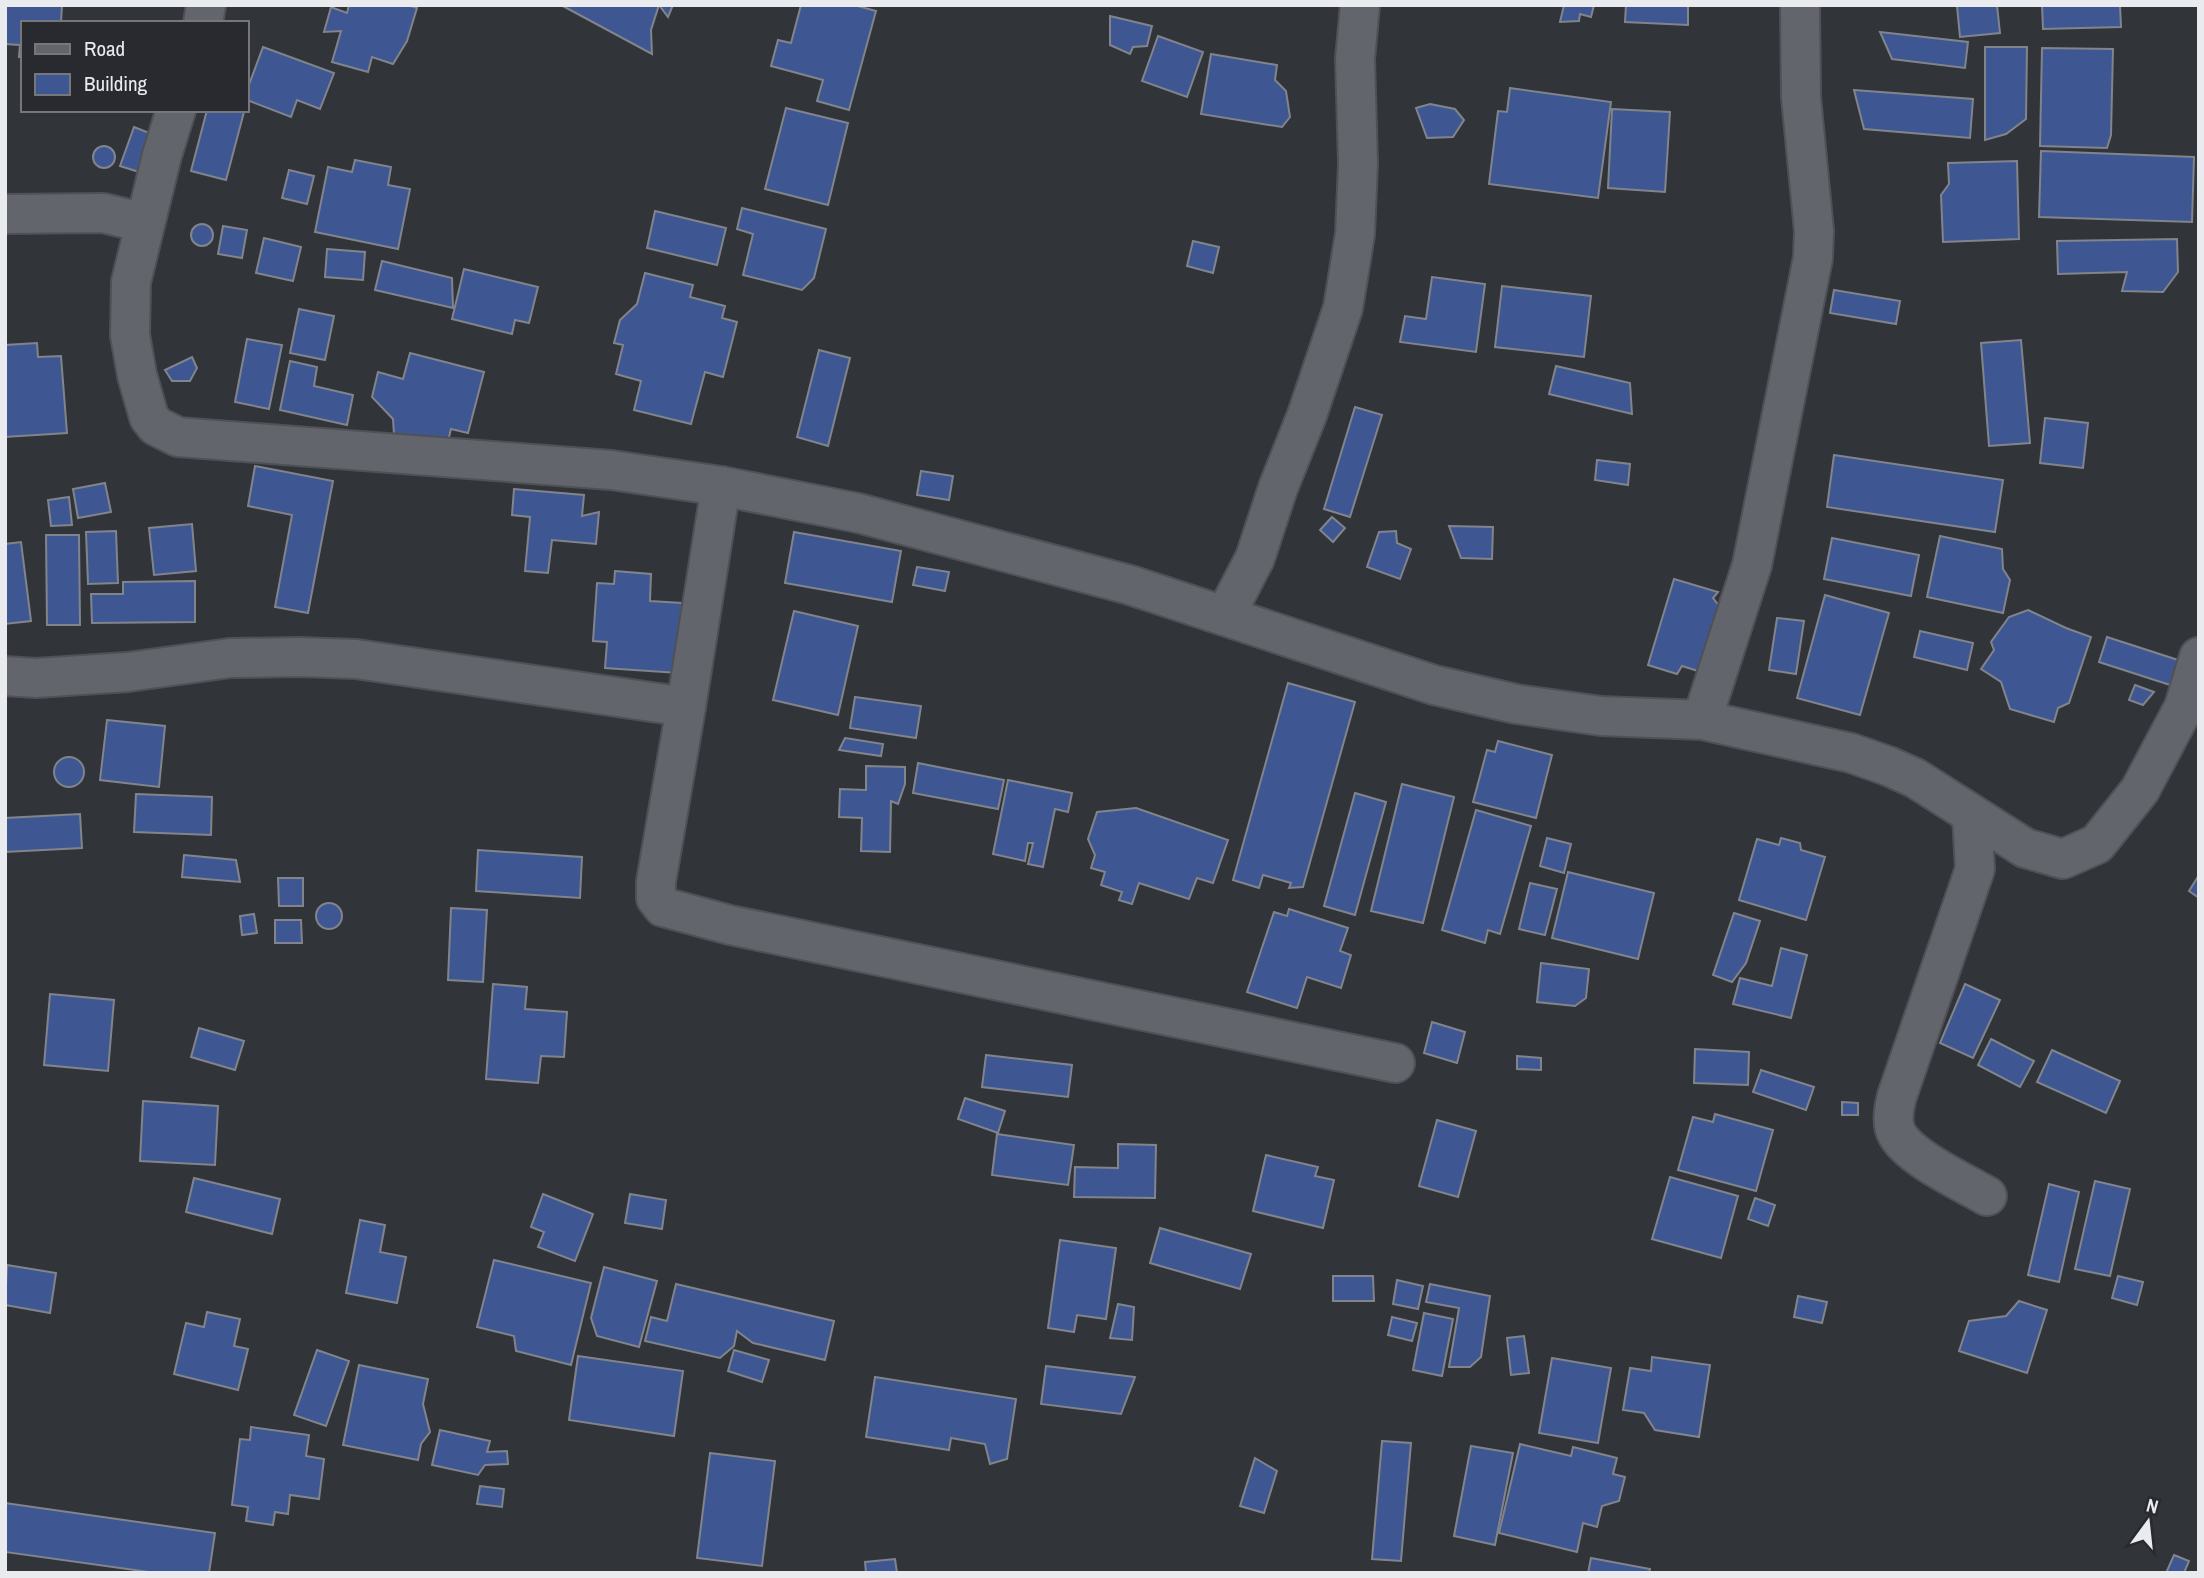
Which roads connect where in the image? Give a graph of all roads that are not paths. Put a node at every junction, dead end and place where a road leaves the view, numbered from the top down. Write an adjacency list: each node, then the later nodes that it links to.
1 (1360, 5): 7 (street)
2 (1800, 5): 11 (street)
3 (175, 112): 5 (street)
4 (5, 214): 5 (street)
5 (145, 223): 6 (street)
6 (721, 486): 7 (street); 10 (street)
7 (1225, 616): 11 (street)
8 (2199, 657): 13 (street)
9 (5, 676): 10 (street)
10 (686, 707): 15 (street)
11 (1702, 720): 12 (street)
12 (1972, 816): 13 (street); 14 (street)
13 (2025, 848): 14 (street)
14 (1975, 869): 16 (street)
15 (1395, 1063)
16 (1987, 1196)

